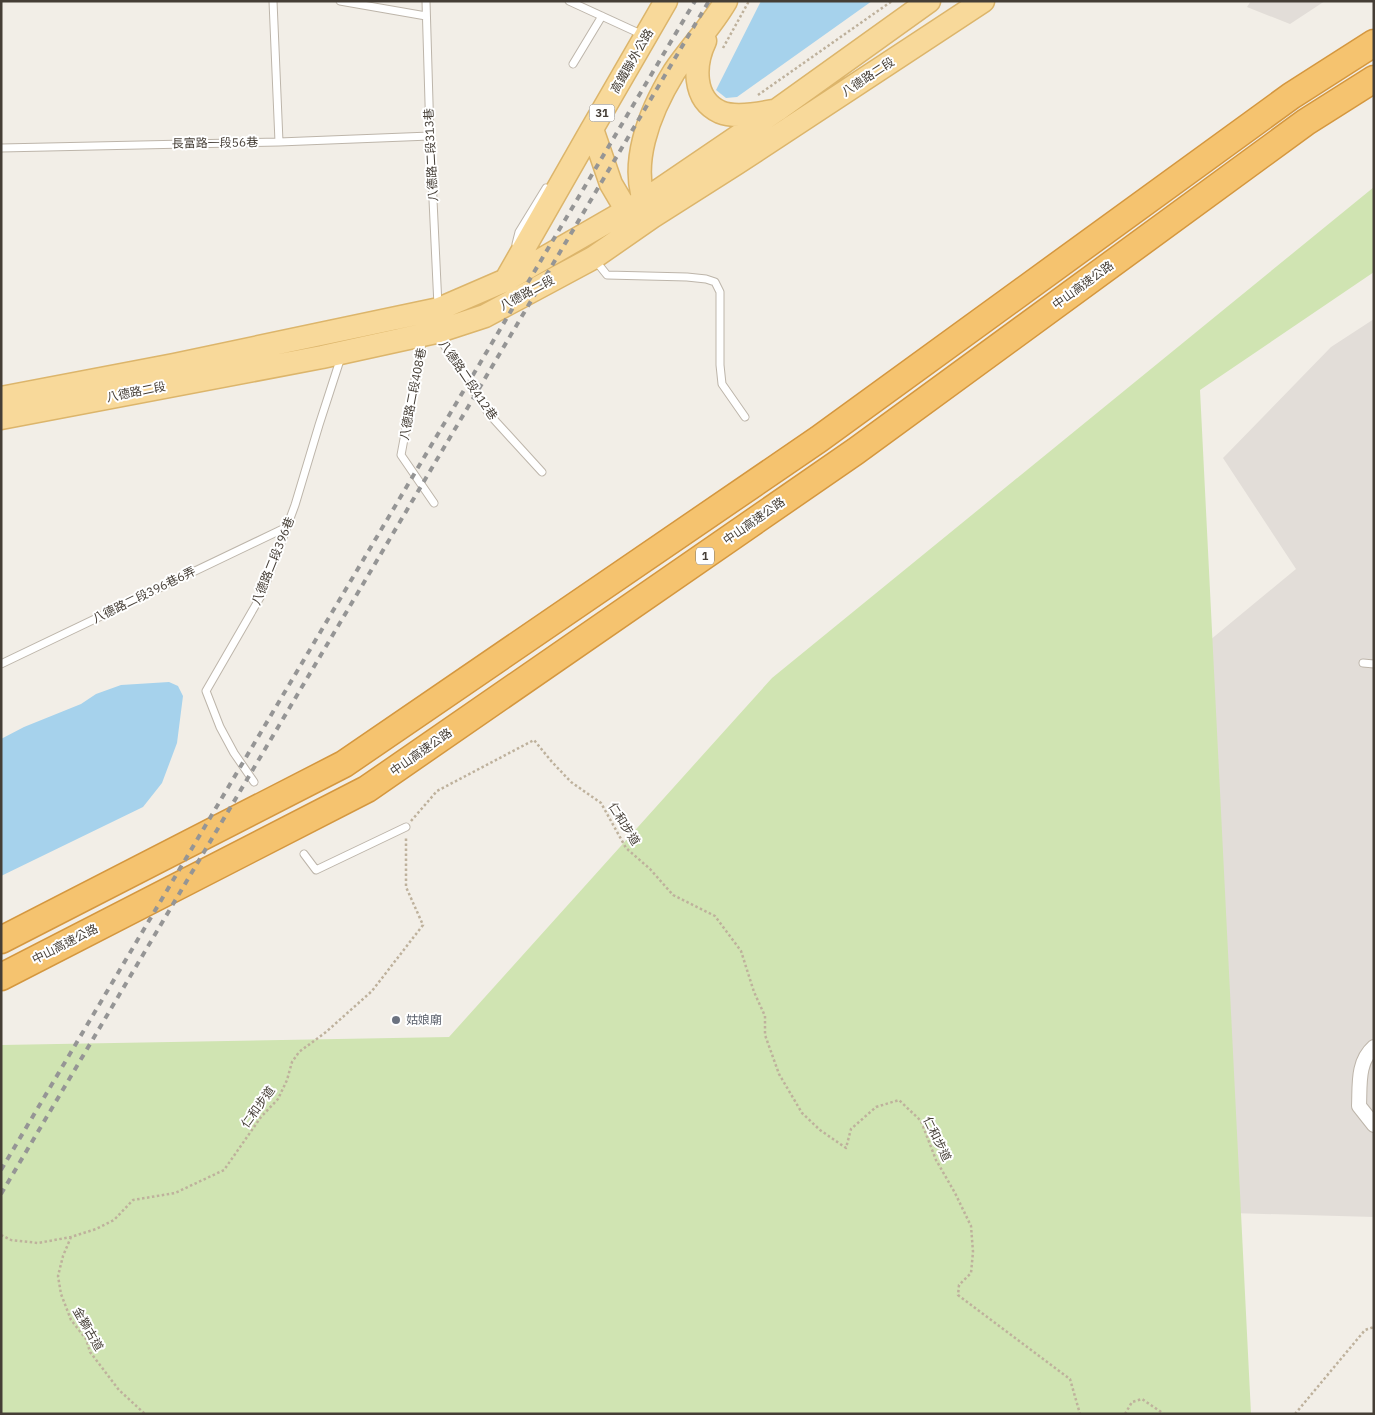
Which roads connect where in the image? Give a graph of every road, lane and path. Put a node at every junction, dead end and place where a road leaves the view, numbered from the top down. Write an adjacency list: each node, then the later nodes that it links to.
1 (273, 1): 23 (lane)
2 (340, 1): 11 (lane)
3 (426, 1): 11 (lane, 八德路二段313巷)
4 (569, 1): 12 (lane)
5 (666, 1): 13 (main road, 高鐵聯外公路 / 31)
6 (748, 1): 15 (path)
7 (892, 1): 19 (path)
8 (929, 1): 20 (main road, 八德路二段)
9 (983, 1): 26 (main road, 八德路二段)
10 (723, 7): 20 (main road); 26 (main road)
11 (426, 16): 22 (lane, 八德路二段313巷)
12 (602, 16): 13 (lane); 16 (lane)
13 (642, 35): 17 (lane); 21 (main road, 高鐵聯外公路 / 31)
14 (1374, 43): 45 (highway)
15 (720, 53)
16 (573, 64)
17 (619, 67)
18 (1374, 78): 46 (highway, 中山高速公路 / 1)
19 (757, 96)
20 (777, 110): 26 (main road, 八德路二段)
21 (592, 129): 26 (main road, 31); 28 (main road, 31)
22 (430, 136): 23 (lane, 長富路一段56巷); 29 (lane, 八德路二段313巷)
23 (279, 142): 24 (lane, 長富路一段56巷)
24 (1, 148)
25 (549, 182): 28 (lane)
26 (640, 214): 27 (main road, 八德路二段); 28 (main road, 八德路二段)
27 (593, 258): 30 (main road, 八德路二段); 34 (lane)
28 (506, 280): 29 (main road, 八德路二段)
29 (439, 309): 32 (main road, 八德路二段)
30 (430, 333): 31 (main road, 八德路二段); 36 (lane, 八德路二段412巷); 37 (lane, 八德路二段408巷)
31 (343, 352): 32 (main road, 八德路二段); 38 (lane, 八德路二段396巷)
32 (176, 374): 33 (main road, 八德路二段); 35 (main road, 八德路二段)
33 (1, 398)
34 (745, 417)
35 (1, 418)
36 (542, 472)
37 (434, 503)
38 (287, 526): 40 (lane, 八德路二段396巷6弄); 42 (lane, 八德路二段396巷)
39 (1363, 663): 41 (lane)
40 (1, 664)
41 (1374, 664)
42 (254, 782)
43 (406, 827): 44 (lane); 50 (path, 仁和步道); 53 (path, 仁和步道)
44 (304, 854)
45 (1, 940)
46 (1, 977)
47 (1374, 1047): 48 (street)
48 (1374, 1125)
49 (1, 1235): 50 (path, 仁和步道)
50 (71, 1237): 52 (path, 金獅古道)
51 (1374, 1326): 56 (path)
52 (145, 1414)
53 (1080, 1414)
54 (1125, 1414): 55 (path)
55 (1164, 1414)
56 (1294, 1414)

